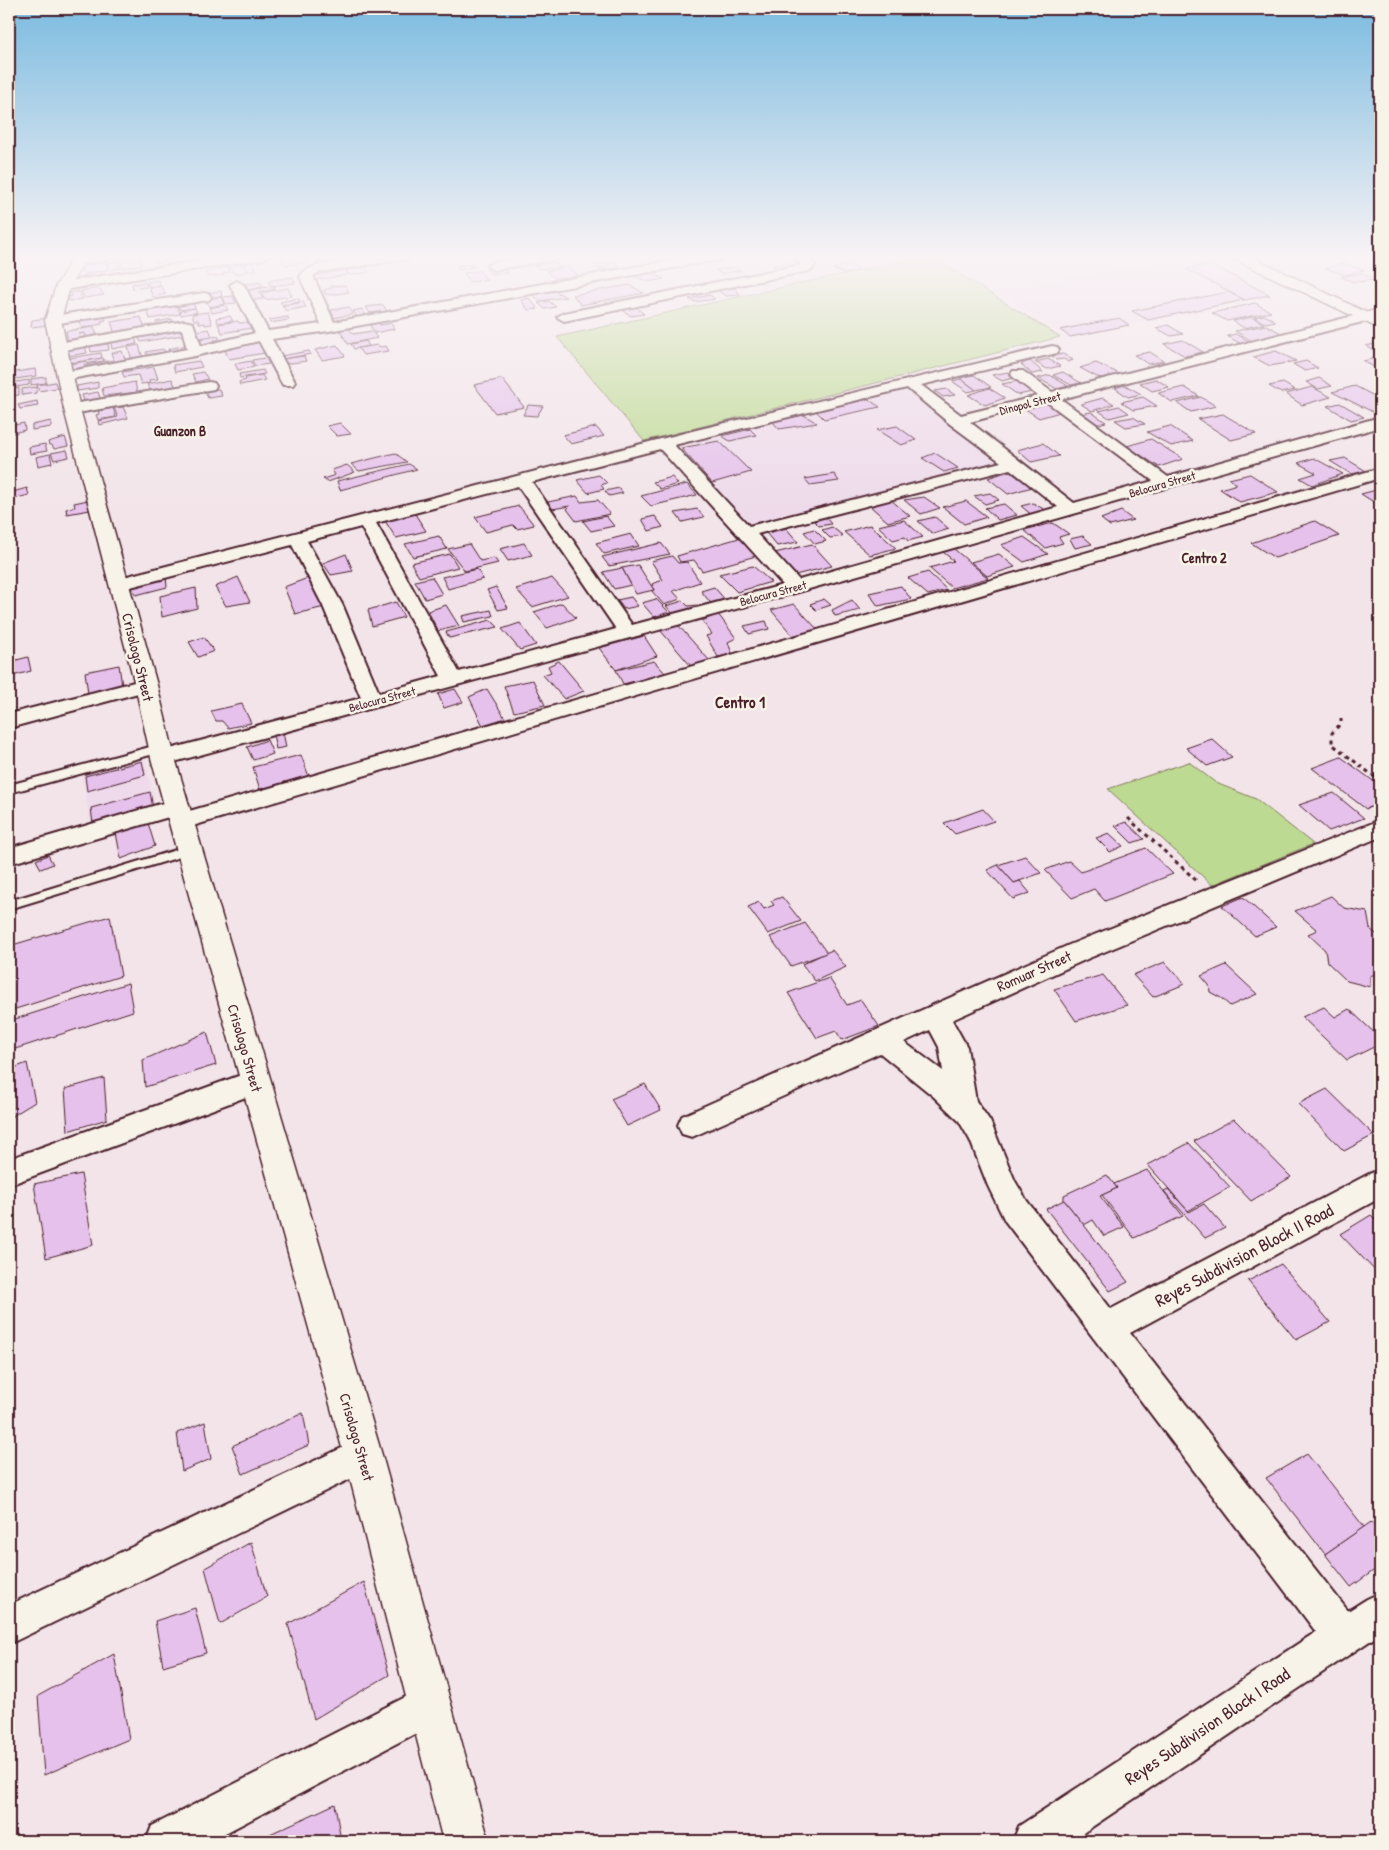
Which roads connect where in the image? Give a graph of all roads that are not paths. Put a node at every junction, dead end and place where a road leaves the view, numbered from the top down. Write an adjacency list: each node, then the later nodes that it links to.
1 (57, 341): 7 (main road, Crisologo Street)
2 (86, 341): 7 (street)
3 (192, 341): 9 (street)
4 (240, 341): 9 (street)
5 (265, 341): 12 (street)
6 (1272, 341): 15 (street, Dinopol Street)
7 (58, 346): 11 (main road, Crisologo Street)
8 (1052, 350): 13 (street)
9 (195, 352): 11 (street)
10 (1018, 374): 15 (street)
11 (65, 376): 16 (main road, Crisologo Street)
12 (288, 382)
13 (910, 383): 17 (street); 19 (street)
14 (209, 386): 16 (street)
15 (1050, 399): 17 (street, Dinopol Street); 23 (street)
16 (72, 409): 28 (main road, Crisologo Street)
17 (956, 421): 20 (street)
18 (1380, 422): 23 (street, Belocura Street)
19 (664, 444): 22 (street); 26 (street)
20 (1012, 464): 24 (street); 26 (street)
21 (1380, 473): 37 (street)
22 (522, 480): 25 (street); 30 (street)
23 (1166, 482): 24 (street, Belocura Street)
24 (1071, 509): 29 (street, Belocura Street)
25 (366, 520): 27 (street); 31 (street)
26 (745, 532): 29 (street)
27 (297, 538): 28 (street); 33 (street)
28 (120, 584): 32 (main road, Crisologo Street)
29 (795, 587): 30 (street, Belocura Street)
30 (628, 633): 31 (street, Belocura Street)
31 (453, 680): 33 (street, Belocura Street)
32 (146, 685): 34 (street); 35 (main road, Crisologo Street)
33 (373, 702): 35 (street, Belocura Street)
34 (9, 721)
35 (162, 753): 36 (lane); 37 (main road, Crisologo Street)
36 (9, 789)
37 (182, 826): 39 (street); 40 (lane); 43 (main road, Crisologo Street)
38 (1380, 828): 41 (street, Romuar Street)
39 (9, 856)
40 (11, 905)
41 (936, 1015): 42 (street, Romuar Street); 44 (street)
42 (882, 1039): 44 (street); 45 (street, Romuar Street)
43 (255, 1082): 46 (street); 49 (main road, Crisologo Street)
44 (963, 1106): 48 (street)
45 (692, 1125)
46 (9, 1172)
47 (1380, 1183): 48 (street, Reyes Subdivision Block II Road)
48 (1107, 1328): 52 (street)
49 (363, 1455): 51 (street); 53 (main road, Crisologo Street)
50 (1380, 1612): 52 (street, Reyes Subdivision Block I Road)
51 (9, 1625)
52 (1343, 1636): 56 (street, Reyes Subdivision Block I Road)
53 (429, 1705): 54 (street); 55 (main road, Crisologo Street)
54 (167, 1841)
55 (466, 1841)
56 (1034, 1841)

